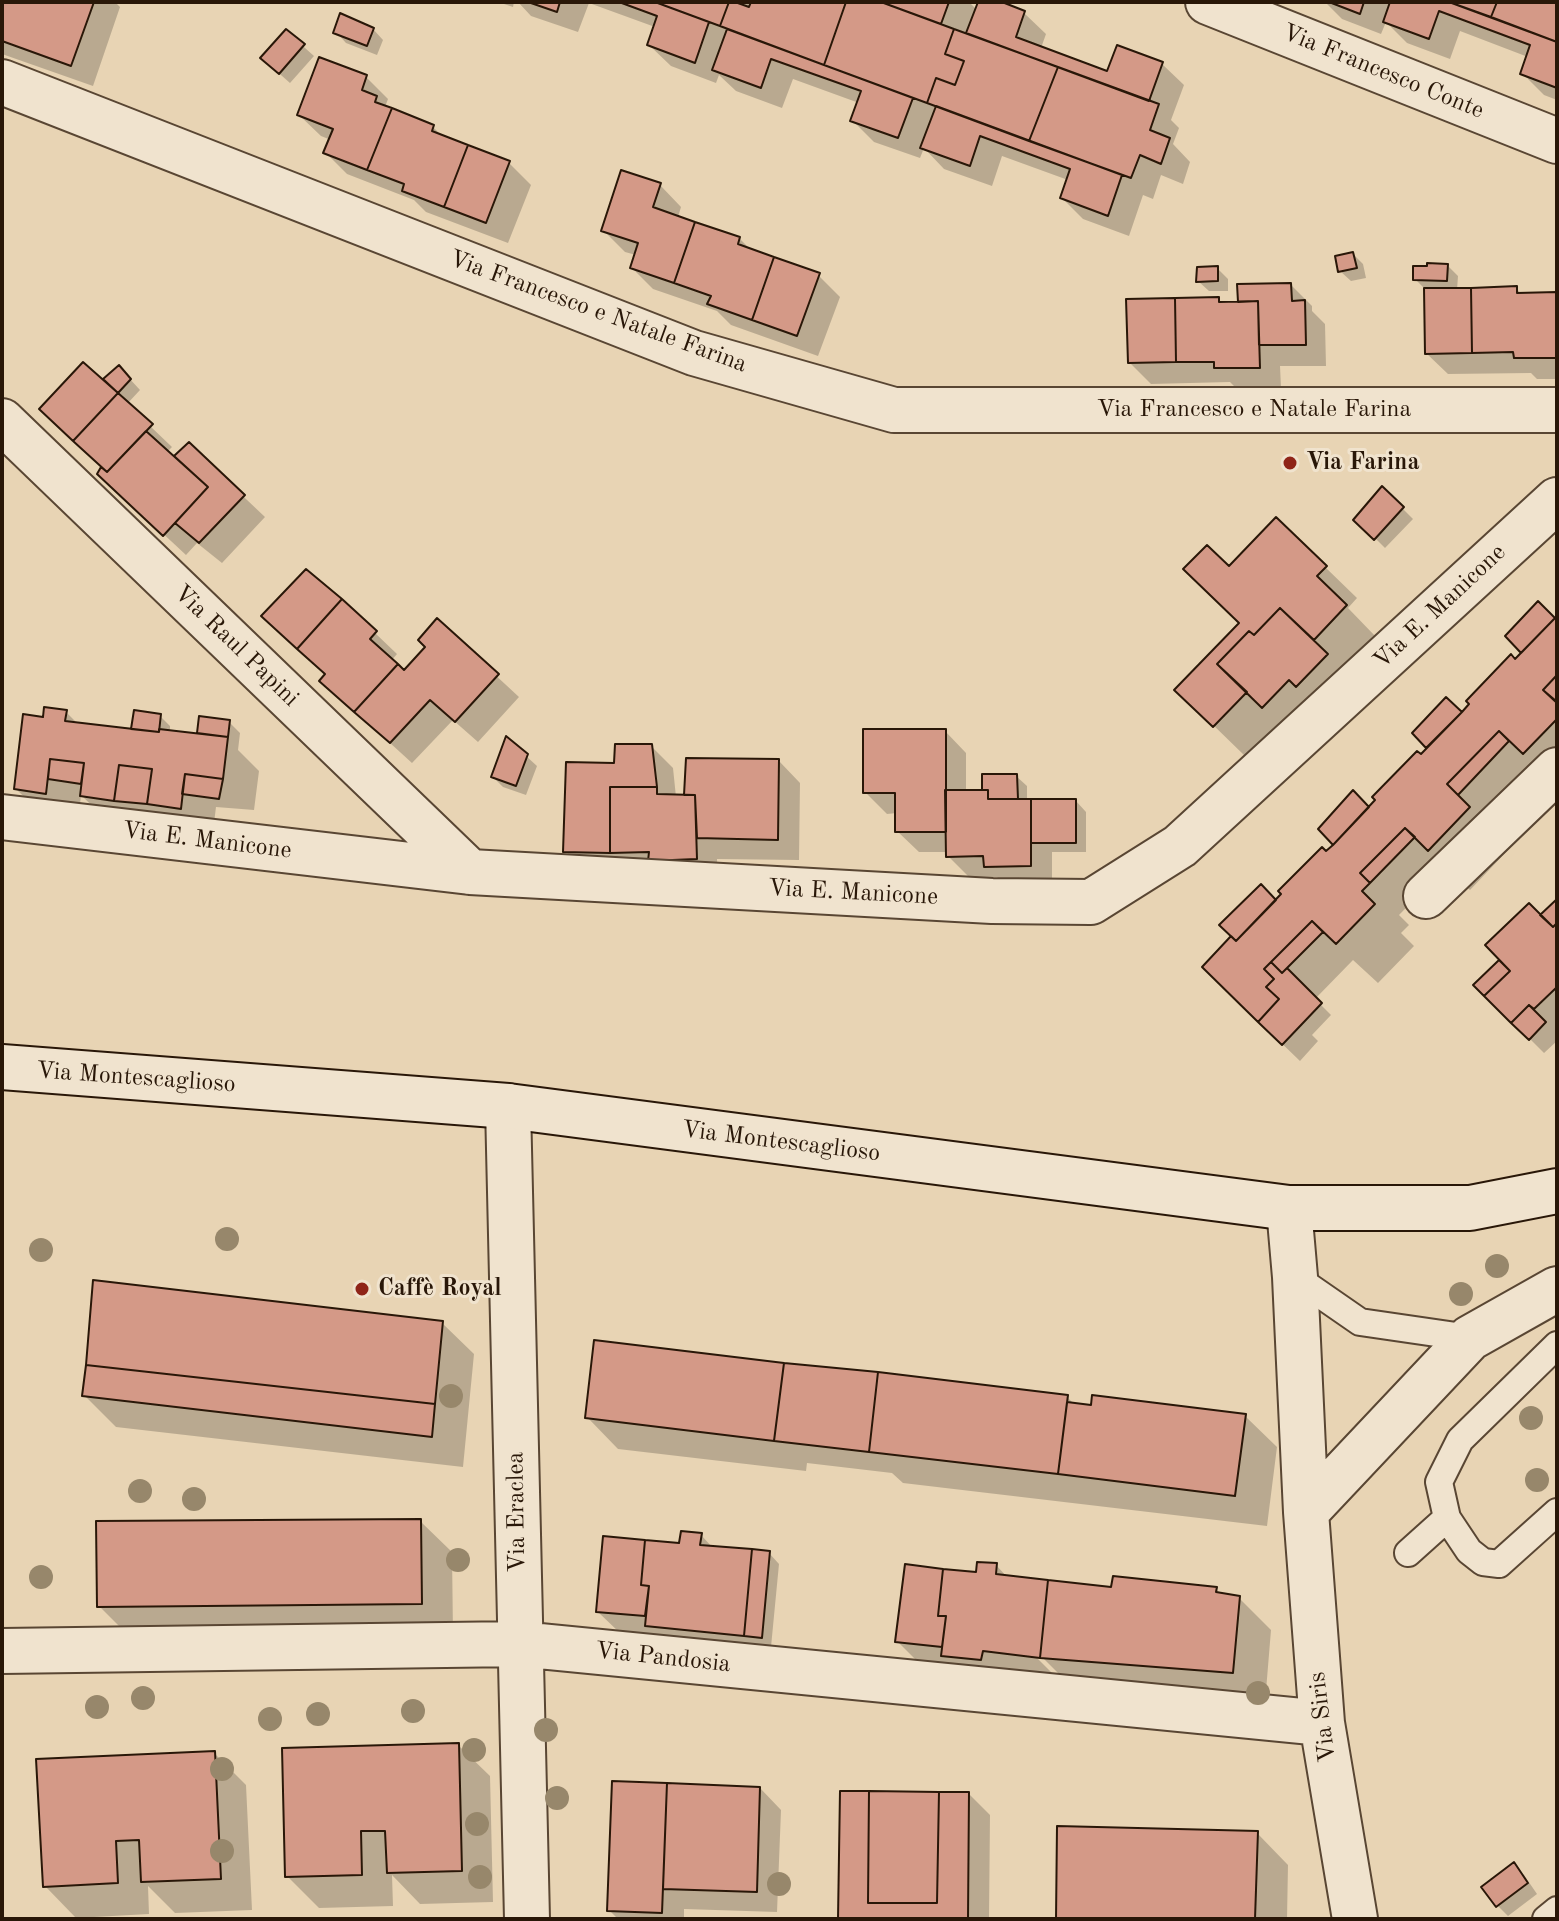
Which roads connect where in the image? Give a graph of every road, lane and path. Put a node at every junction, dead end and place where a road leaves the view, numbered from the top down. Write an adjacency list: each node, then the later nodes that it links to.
1 (1208, 2): 3 (street, Via Francesco Conte)
2 (2, 82): 4 (street, Via Francesco e Natale Farina)
3 (1557, 141)
4 (1557, 410)
5 (2, 421): 9 (street, Via Raul Papini)
6 (1557, 500): 9 (street, Via E. Manicone)
7 (1557, 770): 10 (street)
8 (2, 817): 9 (street, Via E. Manicone)
9 (470, 872)
10 (1426, 896)
11 (2, 1067): 12 (street, Via Montescaglioso)
12 (508, 1106): 14 (street, Via Montescaglioso); 23 (street, Via Eraclea)
13 (1557, 1191): 14 (street, Via Montescaglioso)
14 (1289, 1208): 15 (street, Via Siris)
15 (1295, 1277): 17 (lane); 19 (street, Via Siris)
16 (1557, 1289): 17 (street)
17 (1470, 1338): 19 (street)
18 (1557, 1345): 21 (lane)
19 (1306, 1512): 25 (street, Via Siris)
20 (1557, 1512): 21 (lane)
21 (1447, 1518): 22 (lane)
22 (1408, 1553)
23 (519, 1644): 24 (street, Via Pandosia); 25 (street, Via Pandosia); 27 (street, Via Eraclea)
24 (2, 1648)
25 (1322, 1723): 28 (street, Via Siris)
26 (1557, 1910): 29 (lane)
27 (527, 1919)
28 (1355, 1919)
29 (1546, 1919)

